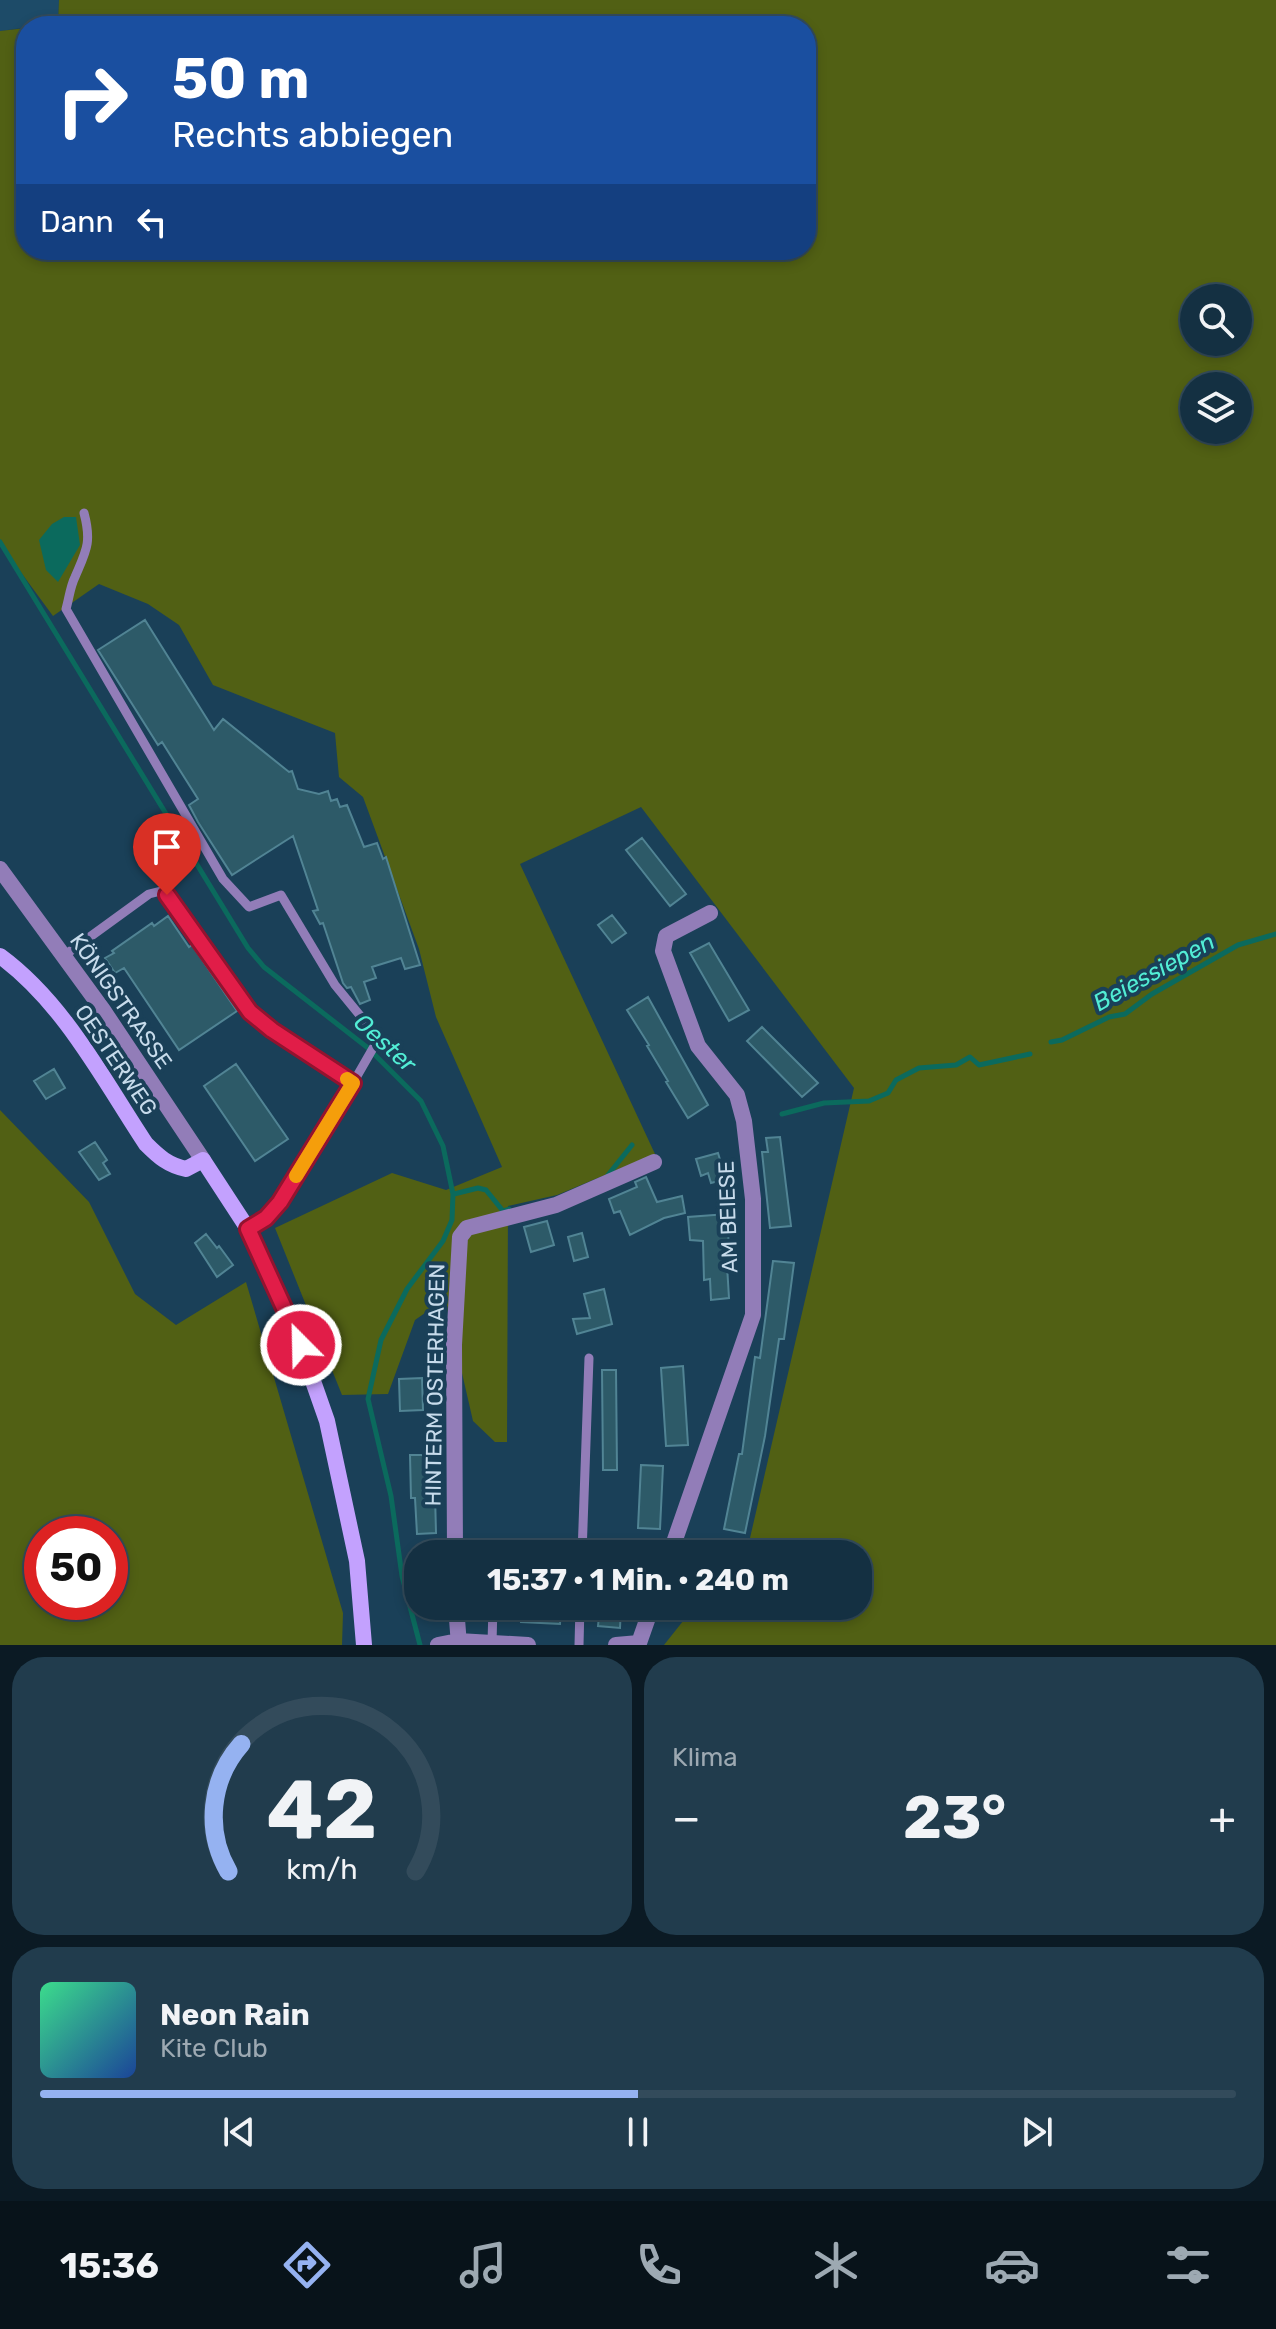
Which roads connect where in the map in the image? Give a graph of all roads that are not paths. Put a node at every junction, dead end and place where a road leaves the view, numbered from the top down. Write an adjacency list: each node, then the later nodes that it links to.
1 (84, 513): 6 (lane)
2 (0, 869): 4 (street, KÖNIGSTRASSE)
3 (710, 913): 13 (street, AM BEIESE)
4 (65, 955): 6 (lane); 7 (street, KÖNIGSTRASSE)
5 (0, 956): 7 (main road, OESTERWEG)
6 (353, 1083): 9 (lane)
7 (203, 1160): 9 (main road)
8 (654, 1162): 11 (street, HINTERM OSTERHAGEN)
9 (248, 1229): 20 (main road)
10 (589, 1358): 12 (lane)
11 (455, 1540)
12 (582, 1540)
13 (675, 1540)
14 (454, 1620): 19 (street)
15 (493, 1620): 18 (lane)
16 (580, 1620): 22 (lane)
17 (647, 1620): 23 (street)
18 (492, 1643): 19 (street); 21 (street)
19 (450, 1644)
20 (364, 1645)
21 (528, 1645)
22 (579, 1645)
23 (616, 1645)

